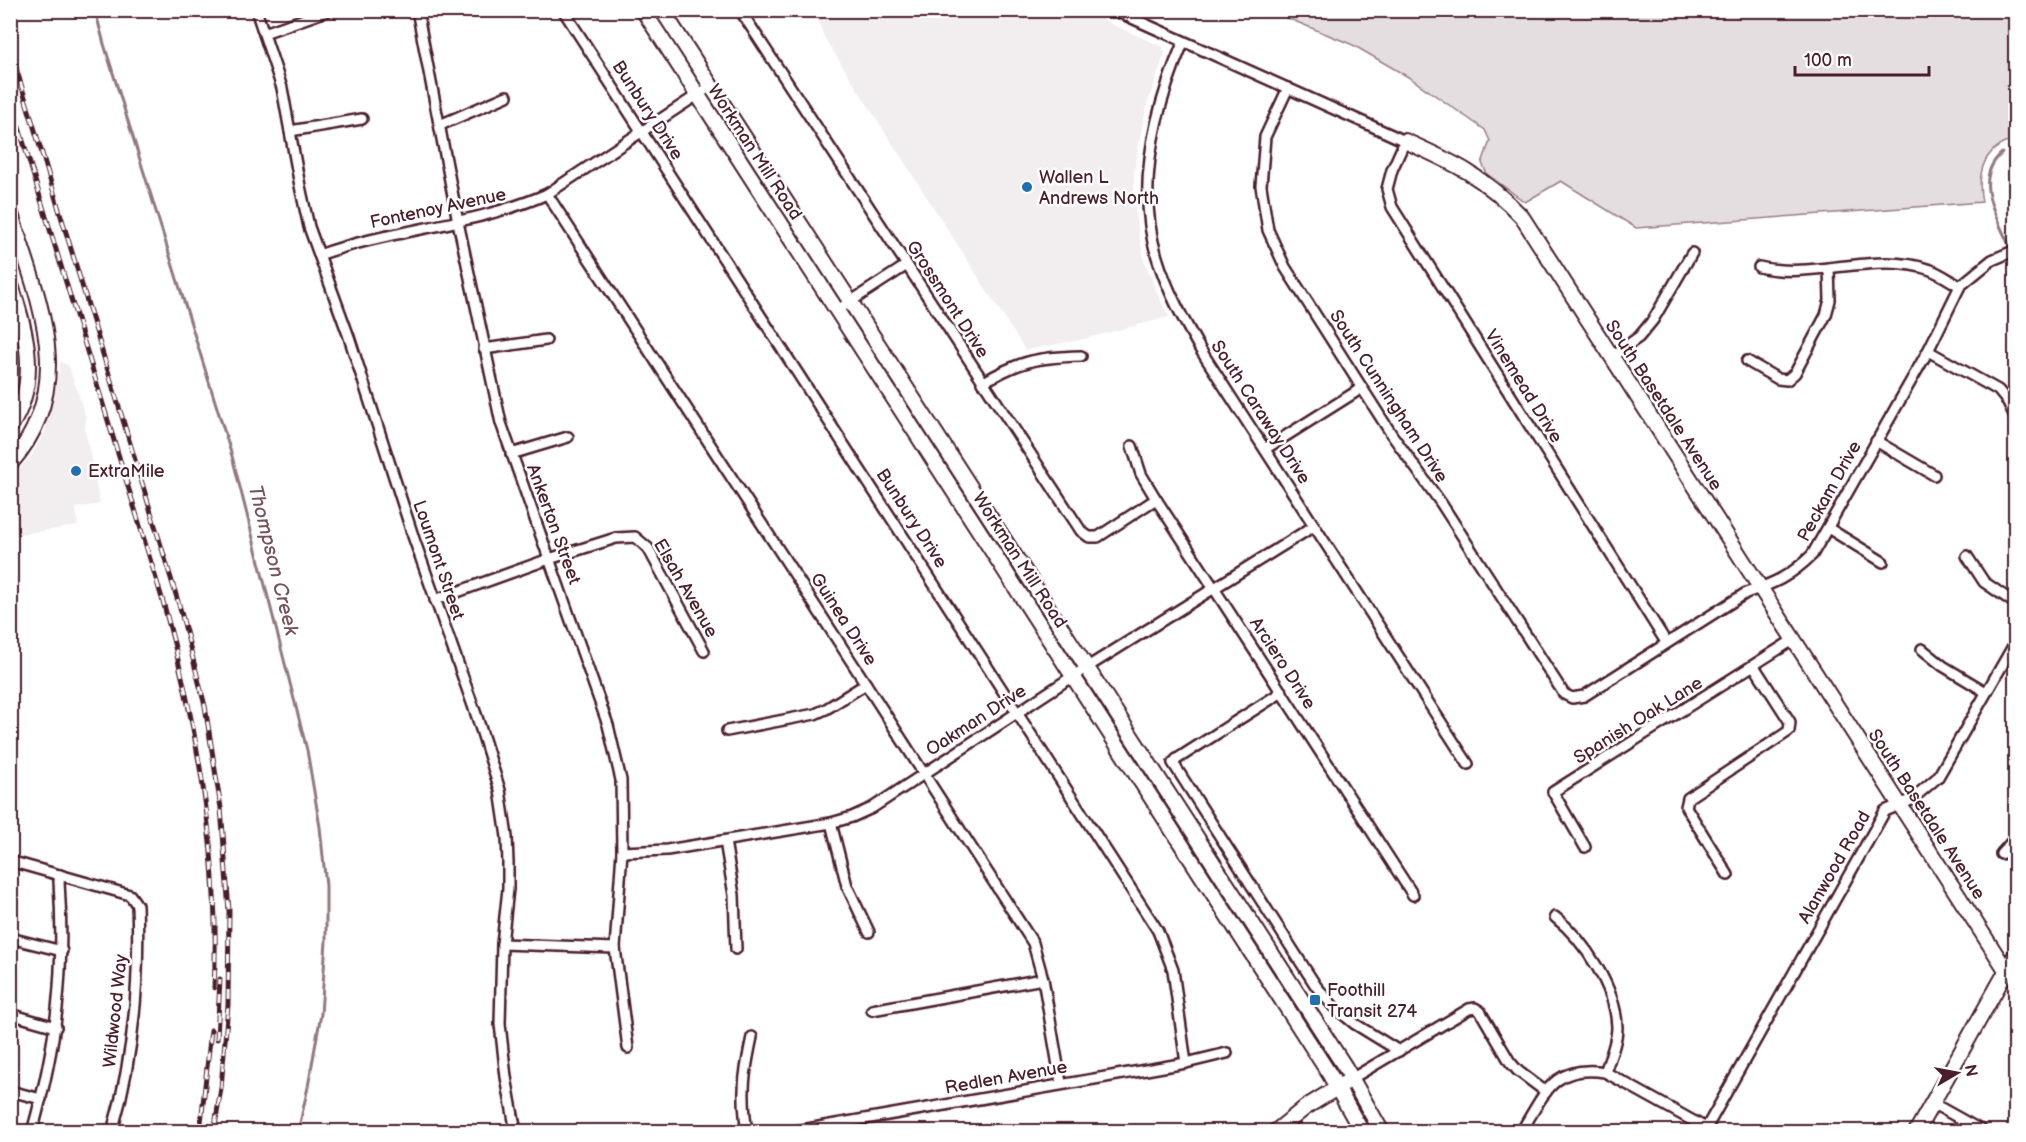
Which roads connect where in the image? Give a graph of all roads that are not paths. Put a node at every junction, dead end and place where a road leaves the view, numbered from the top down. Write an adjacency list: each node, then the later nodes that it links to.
1 (256, 10): 9 (street, Loumont Street)
2 (330, 10): 9 (street)
3 (417, 10): 16 (street, Ankerton Street)
4 (564, 10): 18 (street, Bunbury Drive)
5 (643, 10): 13 (main road, Workman Mill Road)
6 (662, 10): 11 (main road, Workman Mill Road)
7 (740, 10): 27 (street, Grossmont Drive)
8 (1114, 10): 10 (street, South Basetdale Avenue)
9 (264, 33): 17 (street, Loumont Street)
10 (1183, 43): 12 (street, South Basetdale Avenue); 47 (street, South Caraway Drive)
11 (711, 86): 13 (street, Fontenoy Avenue); 32 (main road, Workman Mill Road)
12 (1288, 88): 19 (street, South Basetdale Avenue); 41 (street, South Cunningham Drive)
13 (697, 95): 18 (street, Fontenoy Avenue); 33 (main road, Workman Mill Road)
14 (507, 96): 16 (street)
15 (362, 118): 17 (street)
16 (440, 125): 22 (street, Ankerton Street)
17 (290, 131): 26 (street, Loumont Street)
18 (642, 131): 20 (street, Fontenoy Avenue); 73 (street, Bunbury Drive)
19 (1405, 141): 38 (main road, South Basetdale Avenue); 63 (street, Vinemead Drive)
20 (547, 194): 22 (street, Fontenoy Avenue); 69 (street, Guinea Drive)
21 (10, 211): 23 (main road)
22 (458, 222): 26 (street, Fontenoy Avenue); 35 (street, Ankerton Street)
23 (15, 245): 49 (main road)
24 (2016, 250): 31 (street, Peckam Drive)
25 (1692, 253): 38 (street)
26 (319, 255): 59 (street, Loumont Street)
27 (907, 265): 32 (street); 40 (street, Grossmont Drive)
28 (1759, 267): 29 (street)
29 (1829, 268): 31 (street); 39 (street)
30 (10, 282): 43 (main road)
31 (1960, 286): 36 (street, Peckam Drive)
32 (851, 301): 33 (street); 67 (main road, Workman Mill Road)
33 (836, 311): 68 (main road, Workman Mill Road)
34 (546, 340): 35 (street)
35 (484, 350): 48 (street, Ankerton Street)
36 (1928, 351): 42 (street); 45 (street, Peckam Drive)
37 (1081, 356): 40 (street)
38 (1611, 357): 57 (main road, South Basetdale Avenue)
39 (1747, 361)
40 (982, 383): 51 (street, Grossmont Drive)
41 (1362, 388): 47 (street); 72 (street, South Cunningham Drive)
42 (2016, 420)
43 (10, 428)
44 (568, 437): 48 (street)
45 (1876, 441): 50 (street); 53 (street, Peckam Drive)
46 (1132, 446): 51 (street, Arciero Drive)
47 (1265, 449): 52 (street, South Caraway Drive)
48 (511, 454): 55 (street, Ankerton Street)
49 (10, 464)
50 (1934, 475)
51 (1156, 500): 58 (street, Arciero Drive)
52 (1314, 526): 58 (street, Oakman Drive); 75 (street, South Caraway Drive)
53 (1828, 528): 56 (street); 57 (street, Peckam Drive)
54 (1967, 556): 60 (street)
55 (549, 559): 59 (street, Elsah Avenue); 65 (street, Elsah Avenue); 82 (street, Ankerton Street)
56 (1883, 562)
57 (1761, 588): 61 (main road, South Basetdale Avenue); 63 (street, Peckam Drive)
58 (1214, 590): 67 (street, Oakman Drive); 70 (street, Arciero Drive)
59 (435, 600): 91 (street, Loumont Street)
60 (2016, 604)
61 (1793, 640): 66 (street, Spanish Oak Lane); 77 (main road, South Basetdale Avenue)
62 (2016, 641): 71 (street, Alanwood Road)
63 (1666, 642): 72 (street, Peckam Drive)
64 (1922, 649): 71 (street)
65 (704, 651)
66 (1754, 666): 81 (street, Spanish Oak Lane); 86 (street)
67 (1087, 667): 68 (street, Oakman Drive); 107 (main road, Workman Mill Road)
68 (1073, 676): 73 (street, Oakman Drive); 109 (main road, Workman Mill Road)
69 (866, 684): 74 (street); 76 (street, Guinea Drive)
70 (1282, 692): 87 (street, Arciero Drive); 103 (street)
71 (1986, 692): 77 (street, Alanwood Road)
72 (1572, 698)
73 (1018, 712): 76 (street, Oakman Drive); 105 (street, Bunbury Drive)
74 (727, 730)
75 (1468, 764)
76 (924, 773): 78 (street, Oakman Drive); 97 (street, Guinea Drive)
77 (1899, 804): 96 (main road, South Basetdale Avenue); 114 (street, Alanwood Road)
78 (831, 823): 80 (street, Oakman Drive); 89 (street)
79 (2016, 837): 83 (street)
80 (725, 841): 82 (street, Oakman Drive); 93 (street)
81 (1585, 847)
82 (622, 852): 92 (street, Ankerton Street)
83 (2001, 854)
84 (10, 861): 85 (street)
85 (60, 875): 94 (street); 116 (street, Wildwood Way)
86 (1728, 875)
87 (1413, 896)
88 (1555, 917): 106 (street)
89 (869, 932)
90 (10, 938): 94 (street)
91 (502, 944): 92 (street); 117 (street, Loumont Street)
92 (615, 948): 102 (street, Ankerton Street)
93 (736, 949)
94 (62, 951): 100 (street)
95 (2016, 954): 96 (main road)
96 (2011, 974): 113 (main road)
97 (1043, 979): 98 (street); 108 (street, Guinea Drive)
98 (872, 1010)
99 (10, 1014): 100 (street)
100 (56, 1027): 112 (street)
101 (752, 1037): 118 (street)
102 (628, 1048)
103 (1400, 1050): 107 (street); 111 (street)
104 (1227, 1053): 105 (street, Redlen Avenue)
105 (1186, 1063): 108 (street, Redlen Avenue)
106 (1605, 1072): 111 (street); 114 (street)
107 (1351, 1079): 109 (main road); 122 (main road, Workman Mill Road)
108 (1061, 1083): 119 (street, Redlen Avenue)
109 (1337, 1088): 120 (main road); 121 (main road, Workman Mill Road)
110 (10, 1090): 112 (street)
111 (1546, 1092): 123 (street)
112 (41, 1099): 115 (street)
113 (1932, 1103): 124 (main road); 125 (street)
114 (1708, 1130)
115 (32, 1131)
116 (112, 1131)
117 (516, 1131)
118 (747, 1131)
119 (790, 1131)
120 (1275, 1131)
121 (1362, 1131)
122 (1382, 1131)
123 (1521, 1131)
124 (1916, 1131)
125 (1984, 1131)

